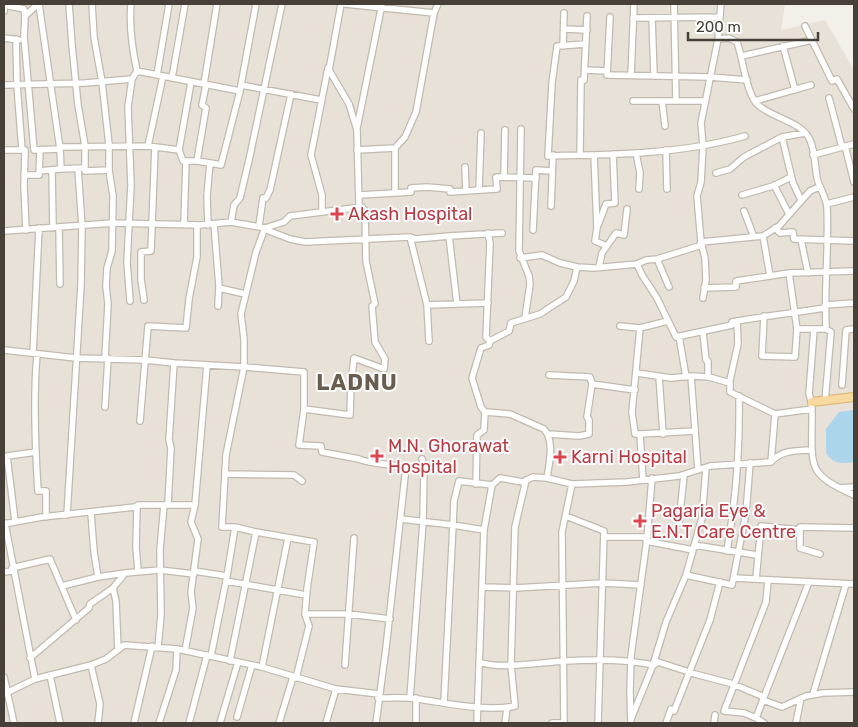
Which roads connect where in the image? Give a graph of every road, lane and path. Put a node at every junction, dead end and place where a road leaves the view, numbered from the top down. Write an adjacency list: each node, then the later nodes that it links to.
1 (38, 4): 20 (street); 55 (street)
2 (69, 4): 53 (street)
3 (92, 4): 51 (street)
4 (131, 4): 41 (street)
5 (169, 4): 43 (street)
6 (185, 4): 48 (street)
7 (217, 4): 56 (street)
8 (256, 4): 60 (street)
9 (282, 4): 61 (street)
10 (341, 4): 39 (street)
11 (345, 4): 16 (street)
12 (438, 4): 19 (street)
13 (634, 4): 23 (street)
14 (674, 4): 25 (street)
15 (721, 4): 26 (street)
16 (382, 6): 19 (street); 73 (street)
17 (4, 7): 20 (street)
18 (564, 13): 28 (street)
19 (434, 14): 89 (street)
20 (25, 16): 33 (street)
21 (587, 16): 29 (street)
22 (610, 17): 42 (street)
23 (633, 18): 24 (street); 44 (street)
24 (652, 18): 25 (street); 45 (street)
25 (674, 18): 26 (street); 46 (street)
26 (720, 18): 32 (street)
27 (805, 26): 34 (street)
28 (564, 29): 29 (street); 36 (street)
29 (587, 30): 35 (street)
30 (4, 38): 31 (street)
31 (16, 39): 33 (street); 57 (street)
32 (718, 39): 38 (street); 47 (street)
33 (24, 40): 54 (street)
34 (812, 40): 37 (street); 71 (street)
35 (586, 44): 36 (street); 40 (street)
36 (563, 46): 101 (street)
37 (783, 46): 38 (street); 62 (street)
38 (742, 56): 50 (street)
39 (329, 63): 65 (street); 73 (street)
40 (585, 70): 42 (street); 98 (street)
41 (137, 71): 43 (street); 49 (street)
42 (607, 71): 44 (street)
43 (160, 76): 48 (street); 84 (street)
44 (631, 76): 45 (street)
45 (654, 76): 46 (street)
46 (675, 76): 47 (street); 68 (street)
47 (710, 77): 50 (street); 69 (street)
48 (172, 78): 52 (street)
49 (132, 79): 51 (street); 83 (street)
50 (747, 80): 70 (street)
51 (102, 82): 53 (street); 81 (street)
52 (191, 82): 56 (street); 93 (street)
53 (76, 83): 55 (street); 82 (street)
54 (28, 84): 55 (street); 57 (street); 92 (street)
55 (51, 84): 88 (street)
56 (205, 84): 60 (street); 103 (street)
57 (17, 85): 59 (street); 91 (street)
58 (811, 85): 62 (street)
59 (4, 86)
60 (240, 88): 61 (street); 104 (street)
61 (265, 89): 63 (street); 137 (street)
62 (795, 90): 70 (street)
63 (291, 94): 65 (street); 147 (street)
64 (828, 98): 87 (street)
65 (321, 100): 135 (street)
66 (633, 101): 67 (street)
67 (662, 101): 68 (street); 72 (street)
68 (676, 101): 69 (street)
69 (706, 101): 85 (street)
70 (755, 101): 77 (street)
71 (854, 109)
72 (665, 126)
73 (357, 130): 94 (street)
74 (505, 130): 115 (street)
75 (520, 130): 116 (street)
76 (481, 133): 123 (street)
77 (805, 133): 79 (street); 100 (street)
78 (745, 136): 85 (street)
79 (782, 138): 112 (street); 114 (street)
80 (854, 144): 87 (street)
81 (109, 145): 82 (street); 83 (street); 108 (street)
82 (86, 146): 88 (street); 106 (street)
83 (130, 146): 84 (street); 139 (street)
84 (148, 146): 86 (street)
85 (703, 146): 95 (street); 163 (street)
86 (155, 147): 93 (street); 140 (street)
87 (844, 147): 100 (street); 118 (street)
88 (60, 148): 92 (street); 107 (street)
89 (395, 148): 94 (street); 125 (street)
90 (4, 150): 91 (street)
91 (24, 150): 92 (street); 113 (street)
92 (37, 150): 109 (street)
93 (179, 150): 102 (street)
94 (358, 150): 126 (street)
95 (666, 150): 96 (street); 122 (street)
96 (636, 153): 97 (street); 121 (street)
97 (613, 154): 99 (street); 148 (street)
98 (580, 155): 99 (street); 101 (street)
99 (594, 155): 148 (street)
100 (813, 155): 120 (street)
101 (553, 156): 111 (street)
102 (186, 161): 103 (street); 141 (street)
103 (197, 161): 104 (street)
104 (210, 163): 142 (street)
105 (465, 167): 124 (street)
106 (81, 168): 107 (street); 108 (street); 144 (street)
107 (61, 169): 110 (street)
108 (109, 170): 138 (street)
109 (39, 171): 110 (street); 113 (street)
110 (52, 171): 146 (street)
111 (552, 171): 117 (street); 131 (street)
112 (716, 173)
113 (24, 175): 150 (street)
114 (791, 176): 119 (street); 129 (street)
115 (504, 177): 116 (street); 123 (street)
116 (520, 177): 117 (street); 165 (street)
117 (536, 178): 151 (street)
118 (854, 182)
119 (774, 185): 127 (street); 136 (street)
120 (819, 187): 129 (street); 130 (street)
121 (639, 189)
122 (667, 189)
123 (479, 190): 124 (street)
124 (466, 191): 125 (street)
125 (395, 193): 126 (street)
126 (360, 194): 132 (street)
127 (742, 195)
128 (854, 196): 130 (street)
129 (801, 200): 136 (street)
130 (827, 204): 162 (street)
131 (551, 206)
132 (362, 208): 135 (street); 159 (street)
133 (627, 209): 164 (street)
134 (744, 210): 158 (street)
135 (322, 211): 147 (street)
136 (789, 214): 149 (street)
137 (231, 222): 142 (street); 147 (street)
138 (113, 223): 139 (street); 144 (street); 207 (street)
139 (128, 223): 140 (street); 182 (street)
140 (152, 224): 141 (street); 181 (street)
141 (184, 224): 143 (street)
142 (211, 224): 143 (street); 177 (street)
143 (197, 225): 208 (street)
144 (82, 226): 146 (street); 206 (street)
145 (40, 228): 146 (street); 150 (street); 205 (street)
146 (56, 228): 175 (street)
147 (263, 228): 159 (street); 179 (street)
148 (597, 228): 164 (street)
149 (775, 228): 156 (street); 160 (street)
150 (26, 230): 152 (street)
151 (532, 230)
152 (4, 231)
153 (488, 233): 154 (street); 155 (street); 183 (street)
154 (502, 233)
155 (449, 236): 157 (street); 185 (street)
156 (763, 236): 158 (street); 174 (street)
157 (410, 237): 159 (street); 186 (street)
158 (754, 237): 163 (street)
159 (366, 238): 226 (street)
160 (801, 240): 162 (street); 173 (street)
161 (854, 240): 162 (street)
162 (826, 241): 170 (street)
163 (701, 242): 166 (street); 178 (street)
164 (607, 246): 169 (street)
165 (520, 258): 168 (street); 191 (street)
166 (658, 259): 167 (street); 176 (street)
167 (637, 264): 169 (street); 193 (street)
168 (577, 267): 169 (street); 191 (street)
169 (599, 267)
170 (825, 271): 171 (street); 173 (street); 188 (street)
171 (854, 271)
172 (789, 273): 173 (street); 174 (street); 189 (street)
173 (808, 273)
174 (770, 276): 178 (street)
175 (60, 284)
176 (669, 287)
177 (219, 288): 179 (street); 187 (street)
178 (704, 288): 180 (street)
179 (245, 294): 211 (street)
180 (703, 298)
181 (144, 300)
182 (130, 301)
183 (488, 303): 185 (street); 203 (street)
184 (854, 303): 188 (street)
185 (457, 304): 186 (street)
186 (427, 305): 202 (street)
187 (218, 306)
188 (825, 306): 189 (street); 197 (street)
189 (794, 313): 190 (street); 199 (street)
190 (764, 316): 192 (street); 199 (street)
191 (525, 318): 203 (street)
192 (737, 321): 200 (street); 217 (street)
193 (668, 322): 195 (street); 201 (street)
194 (620, 326): 195 (street)
195 (640, 328): 212 (street)
196 (814, 329): 197 (street); 199 (street); 224 (street)
197 (826, 329): 223 (street)
198 (854, 329): 219 (street)
199 (797, 330)
200 (703, 333): 201 (street); 216 (street)
201 (679, 336): 215 (street)
202 (429, 341)
203 (490, 341): 227 (street)
204 (4, 350): 205 (street)
205 (35, 353): 206 (street); 235 (street)
206 (76, 358): 207 (street); 259 (street)
207 (106, 358): 208 (street); 225 (street)
208 (145, 360): 209 (street); 229 (street)
209 (174, 363): 210 (street); 255 (street)
210 (207, 365): 211 (street); 256 (street)
211 (244, 367): 226 (street); 242 (street)
212 (637, 373): 214 (street); 220 (street)
213 (549, 375): 218 (street)
214 (659, 376): 215 (street); 233 (street)
215 (688, 376): 216 (street); 230 (street)
216 (708, 377): 217 (street)
217 (730, 383): 221 (street)
218 (592, 384): 220 (street); 231 (street)
219 (842, 385)
220 (636, 390): 232 (street)
221 (739, 396): 228 (street); 239 (street)
222 (854, 397): 223 (main road)
223 (825, 400): 224 (main road)
224 (812, 406): 228 (street); 234 (street)
225 (105, 407)
226 (304, 409): 262 (street)
227 (485, 412): 231 (street); 249 (street)
228 (775, 414): 237 (street)
229 (140, 421)
230 (695, 431): 233 (street); 241 (street)
231 (548, 434): 244 (street)
232 (640, 434): 233 (street); 247 (street)
233 (663, 434)
234 (812, 450): 237 (street); 253 (street)
235 (36, 452): 261 (street); 263 (street)
236 (422, 459): 264 (street)
237 (770, 462): 238 (street)
238 (750, 463): 239 (street); 279 (street)
239 (738, 464): 240 (street); 278 (street)
240 (706, 468): 241 (street); 277 (street)
241 (698, 470): 243 (street)
242 (226, 474): 248 (street); 268 (street)
243 (684, 475): 245 (street); 265 (street)
244 (548, 478): 246 (street); 250 (street)
245 (652, 478): 247 (street); 276 (street)
246 (526, 480): 251 (street); 305 (street)
247 (643, 480): 250 (street)
248 (302, 481)
249 (476, 484): 251 (street); 267 (street)
250 (572, 484): 260 (street)
251 (492, 485): 270 (street)
252 (854, 487): 253 (street)
253 (839, 488): 254 (street)
254 (854, 495)
255 (166, 504): 256 (street); 257 (street); 283 (street)
256 (195, 505): 286 (street)
257 (137, 506): 258 (street); 284 (street)
258 (91, 513): 259 (street); 289 (street)
259 (67, 515): 261 (street)
260 (566, 516): 273 (street); 298 (street)
261 (46, 517): 263 (street)
262 (400, 519): 264 (street); 310 (street)
263 (14, 521): 266 (street)
264 (423, 522): 267 (street); 341 (street)
265 (679, 523)
266 (4, 524): 282 (street)
267 (453, 525): 270 (street); 344 (street)
268 (235, 527): 272 (street); 291 (street)
269 (854, 528): 271 (street)
270 (484, 530): 303 (street)
271 (799, 530): 280 (street); 281 (street)
272 (256, 532): 274 (street); 297 (street)
273 (604, 536): 276 (street); 296 (street)
274 (288, 538): 306 (street); 307 (street)
275 (354, 538): 309 (street)
276 (647, 539): 277 (street); 301 (street)
277 (694, 548): 278 (street); 288 (street)
278 (727, 551): 279 (street)
279 (739, 552): 281 (street); 290 (street)
280 (820, 554)
281 (757, 555): 292 (street)
282 (13, 569): 285 (street); 302 (street); 317 (street)
283 (160, 570): 284 (street); 286 (street); 312 (street)
284 (138, 571): 287 (street)
285 (4, 572)
286 (194, 572): 291 (street); 315 (street)
287 (125, 573): 289 (street); 304 (street)
288 (686, 575): 294 (street); 328 (street)
289 (98, 577): 302 (street)
290 (734, 578): 292 (street); 294 (street)
291 (227, 579): 297 (street); 316 (street)
292 (756, 580): 293 (street)
293 (768, 580): 295 (street); 335 (street)
294 (720, 582): 330 (street)
295 (809, 582): 299 (street); 343 (street)
296 (603, 583): 298 (street); 301 (street); 319 (street)
297 (246, 584): 306 (street); 318 (street)
298 (563, 584): 305 (street); 320 (street)
299 (846, 584): 300 (street); 339 (street)
300 (854, 584)
301 (641, 585): 321 (street)
302 (62, 586): 311 (street)
303 (482, 587): 305 (street); 323 (street)
304 (113, 588): 311 (street); 314 (street)
305 (513, 588): 327 (street)
306 (279, 589): 307 (street); 329 (street)
307 (306, 595): 308 (street)
308 (305, 614): 309 (street); 333 (street)
309 (349, 614): 310 (street); 326 (street)
310 (390, 619): 340 (street)
311 (76, 620): 317 (street)
312 (155, 646): 313 (street); 314 (street); 354 (street)
313 (177, 649): 315 (street); 355 (street)
314 (118, 650): 324 (street)
315 (185, 651): 316 (street)
316 (209, 656): 318 (street); 356 (street)
317 (30, 658): 334 (street)
318 (230, 660): 322 (street)
319 (601, 660): 320 (street); 321 (street); 366 (street)
320 (565, 661): 327 (street); 365 (street)
321 (631, 661): 328 (street); 350 (street)
322 (238, 662): 325 (street); 357 (street)
323 (479, 662): 327 (street); 345 (street)
324 (91, 665): 331 (street); 353 (street)
325 (252, 665): 329 (street); 348 (street)
326 (345, 665)
327 (511, 665): 346 (street)
328 (653, 665): 330 (street); 350 (street)
329 (262, 667): 333 (street)
330 (688, 672): 335 (street); 367 (street)
331 (50, 675): 334 (street); 352 (street)
332 (4, 676): 338 (street)
333 (294, 678): 336 (street); 358 (street)
334 (35, 679): 338 (street)
335 (733, 684): 343 (street); 349 (street)
336 (336, 689): 340 (street); 359 (street)
337 (854, 692): 339 (street)
338 (5, 693): 351 (street)
339 (813, 694): 342 (street)
340 (379, 696): 341 (street); 360 (street)
341 (413, 698): 344 (street); 361 (street)
342 (801, 698): 343 (street); 370 (street)
343 (763, 699): 349 (street)
344 (444, 702): 345 (street)
345 (478, 706): 346 (street); 362 (street)
346 (506, 708): 363 (street)
347 (715, 715): 368 (street)
348 (237, 717)
349 (756, 718): 369 (street)
350 (631, 721)
351 (14, 723)
352 (60, 723)
353 (98, 723)
354 (134, 723)
355 (158, 723)
356 (189, 723)
357 (220, 723)
358 (279, 723)
359 (326, 723)
360 (376, 723)
361 (416, 723)
362 (477, 723)
363 (505, 723)
364 (552, 723): 365 (street)
365 (564, 723)
366 (598, 723)
367 (666, 723)
368 (714, 723)
369 (764, 723)
370 (796, 723)

